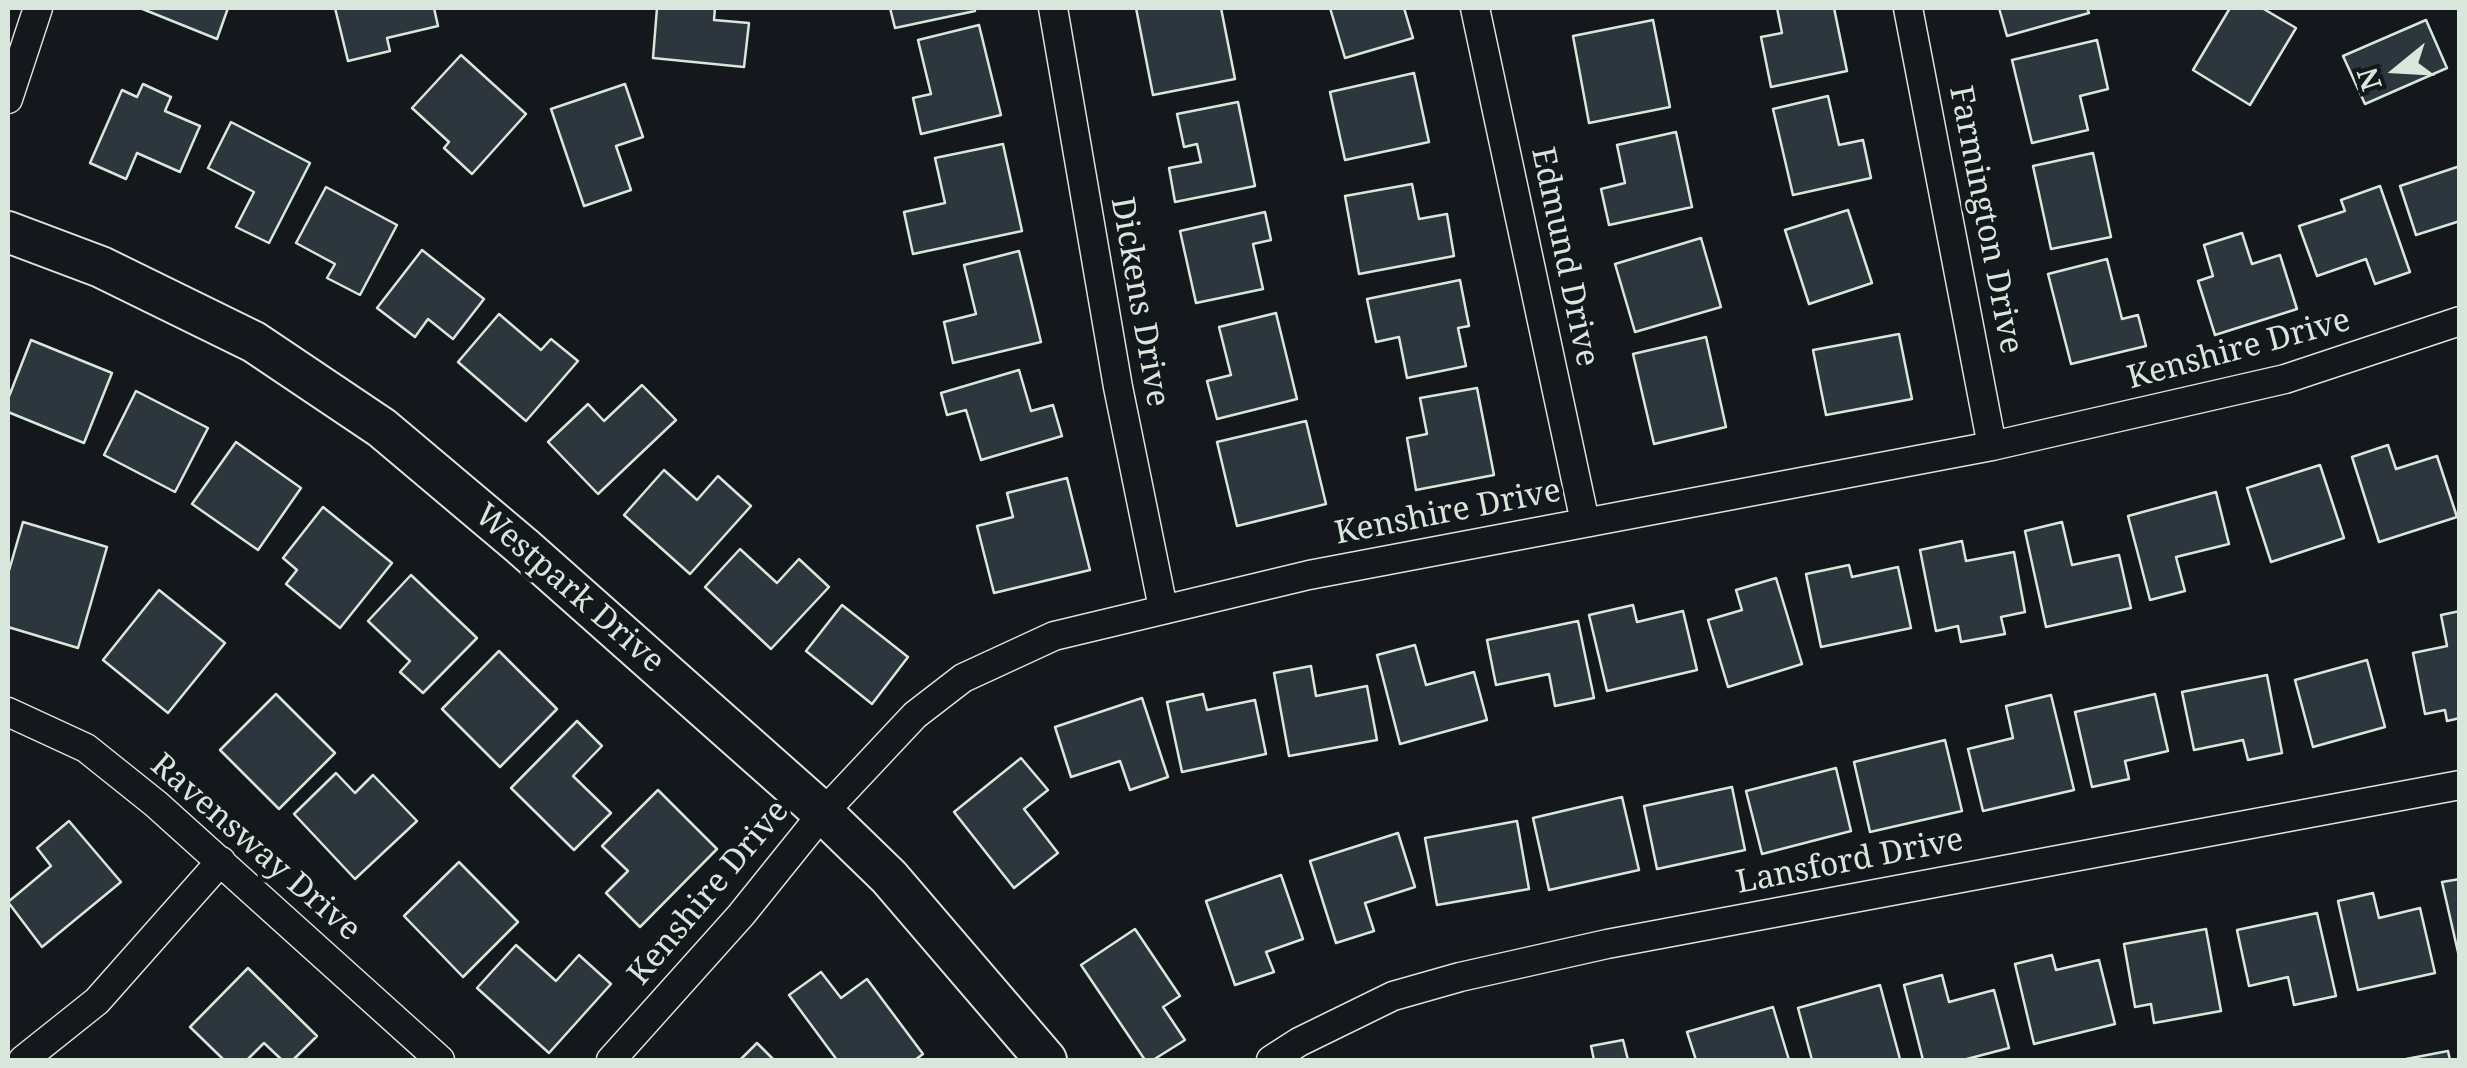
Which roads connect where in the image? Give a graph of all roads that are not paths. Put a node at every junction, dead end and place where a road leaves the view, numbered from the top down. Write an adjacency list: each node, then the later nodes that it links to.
1 (38, 8): 5 (street)
2 (1053, 8): 10 (street, Dickens Drive)
3 (1475, 8): 9 (street, Edmund Drive)
4 (1908, 8): 8 (street, Farmington Drive)
5 (8, 98)
6 (8, 232): 13 (street, Westpark Drive)
7 (2460, 321): 8 (street, Kenshire Drive)
8 (1992, 446): 9 (street, Kenshire Drive)
9 (1585, 522): 10 (street, Kenshire Drive)
10 (1162, 608): 13 (street, Kenshire Drive)
11 (8, 712): 14 (street, Ravensway Drive)
12 (2460, 785): 19 (street, Lansford Drive)
13 (823, 813): 17 (street, Kenshire Drive); 18 (street, Westpark Drive)
14 (222, 861): 15 (street); 16 (street, Ravensway Drive)
15 (23, 1060)
16 (440, 1060)
17 (611, 1060)
18 (1046, 1060)
19 (1270, 1060)

